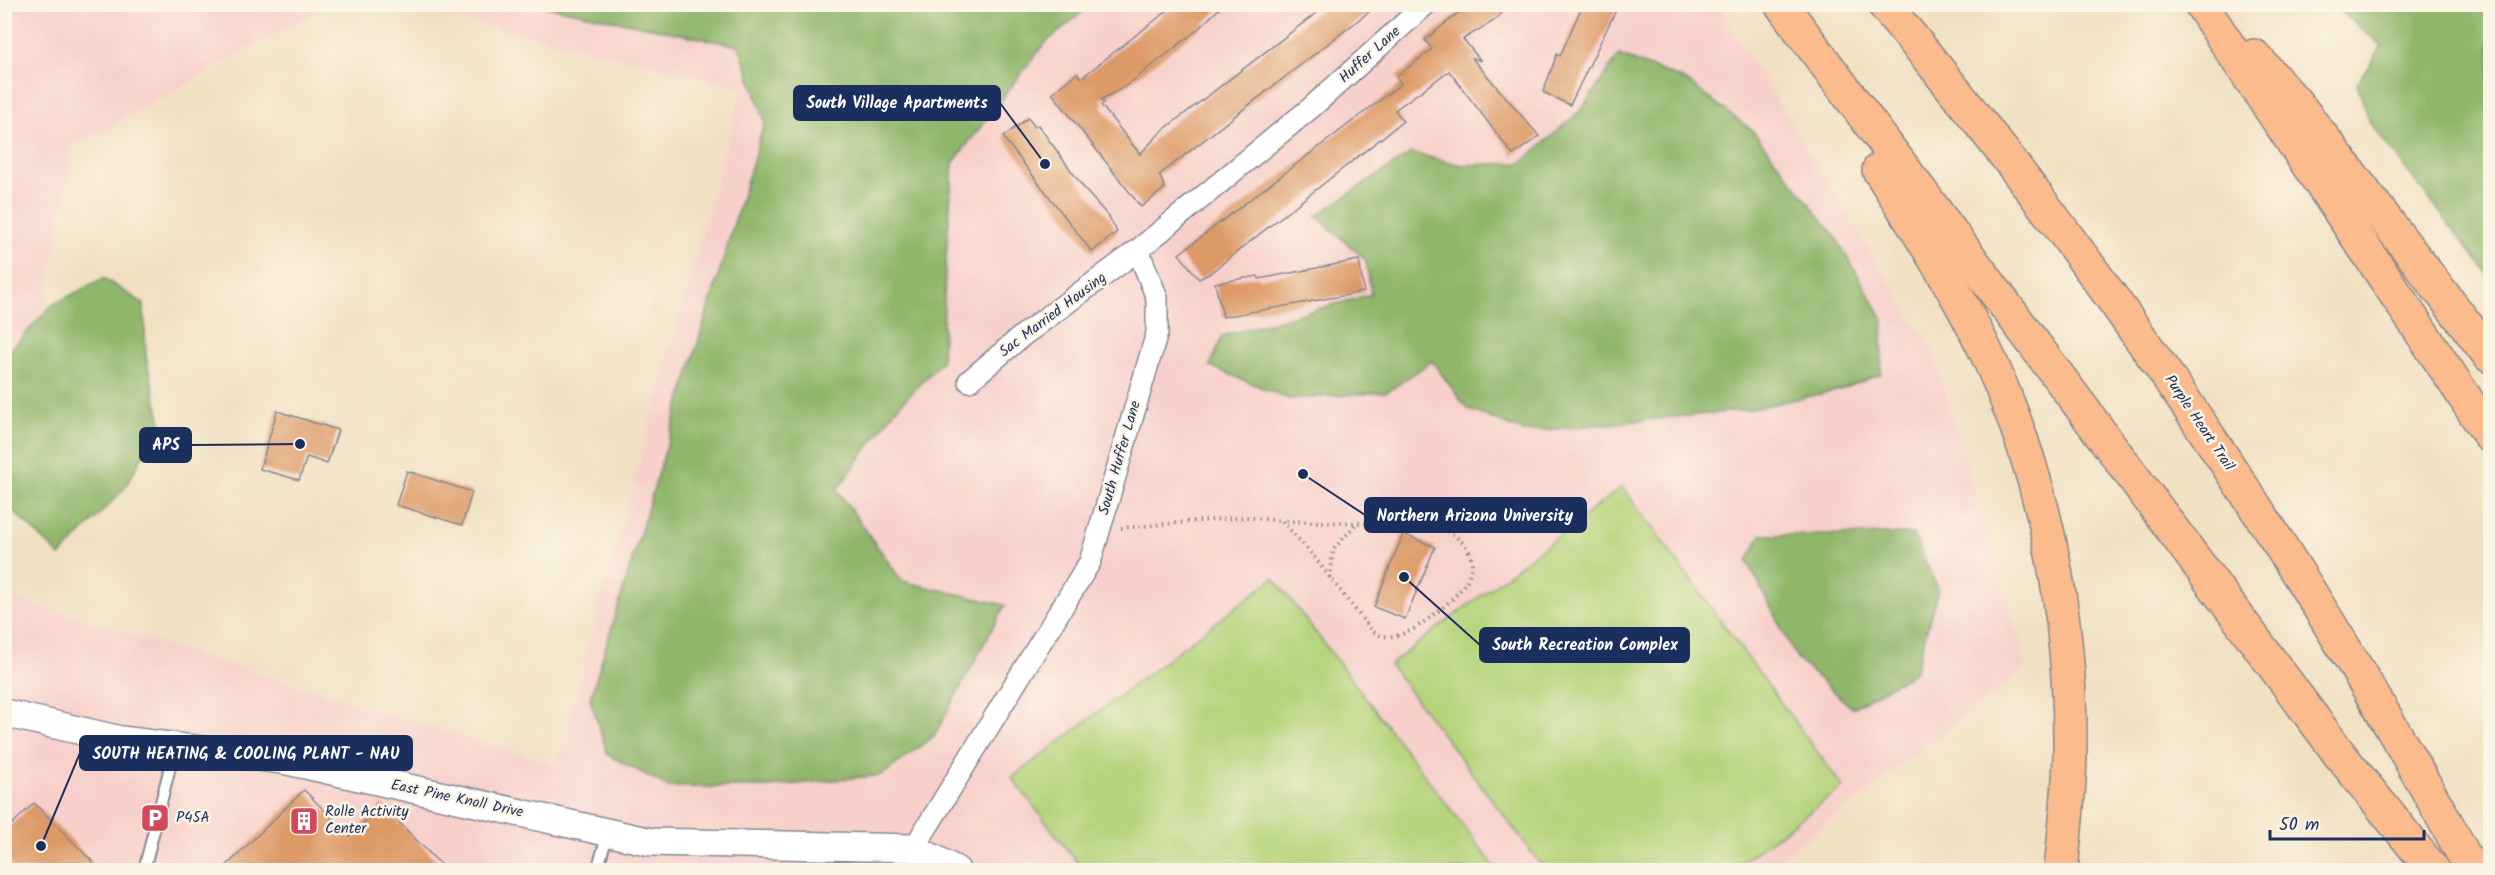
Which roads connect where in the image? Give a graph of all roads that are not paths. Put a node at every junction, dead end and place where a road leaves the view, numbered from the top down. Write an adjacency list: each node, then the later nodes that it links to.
1 (1426, 4): 6 (street, Huffer Lane)
2 (1884, 4): 19 (highway, Purple Heart Trail)
3 (2201, 4): 9 (highway)
4 (2208, 4): 7 (highway)
5 (1785, 10): 17 (highway); 18 (highway)
6 (1138, 250): 8 (street, Sac Married Housing); 13 (street, South Huffer Lane)
7 (2490, 356)
8 (969, 381)
9 (2490, 436)
10 (4, 713): 11 (street, East Pine Knoll Drive)
11 (175, 747): 12 (street, East Pine Knoll Drive); 14 (lane)
12 (608, 832): 13 (street, East Pine Knoll Drive); 15 (lane)
13 (914, 848): 16 (street)
14 (144, 870)
15 (597, 870)
16 (956, 870)
17 (2061, 870)
18 (2433, 870)
19 (2472, 870)

